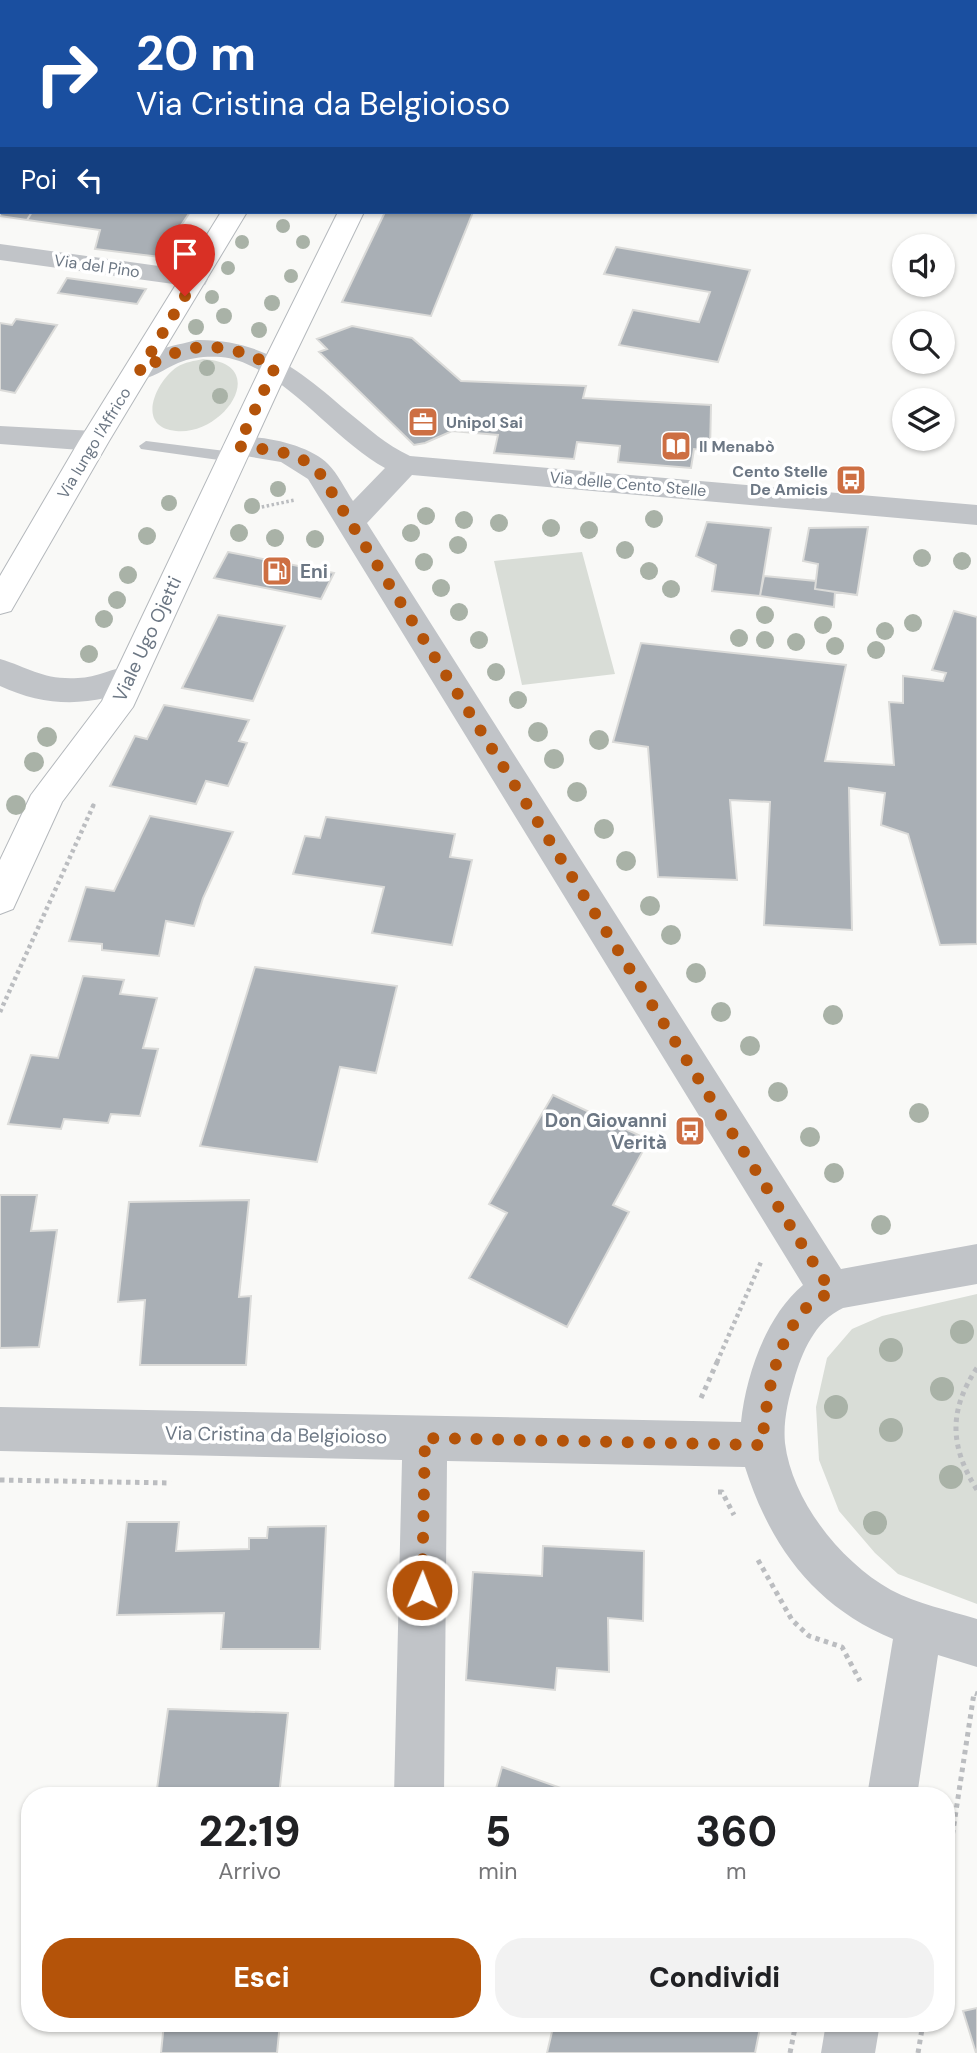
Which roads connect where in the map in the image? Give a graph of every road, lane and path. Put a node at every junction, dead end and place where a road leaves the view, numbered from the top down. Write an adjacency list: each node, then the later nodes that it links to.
1 (233, 214): 4 (main road, Via lungo l'Affrico)
2 (350, 214): 5 (main road, Viale Ugo Ojetti)
3 (0, 252): 4 (street, Via del Pino)
4 (195, 279): 6 (main road, Via lungo l'Affrico)
5 (275, 367): 6 (street, Via lungo l'Affrico); 10 (main road, Viale Ugo Ojetti); 11 (street, Via delle Cento Stelle)
6 (139, 372): 8 (main road, Via lungo l'Affrico)
7 (0, 435): 8 (street)
8 (94, 441): 14 (main road, Via lungo l'Affrico)
9 (146, 446): 10 (lane)
10 (235, 452): 13 (street); 16 (main road, Viale Ugo Ojetti)
11 (405, 465): 12 (street, Via delle Cento Stelle); 13 (street)
12 (977, 515)
13 (352, 520): 20 (street)
14 (0, 603)
15 (0, 671): 16 (street)
16 (129, 677): 17 (main road, Viale Ugo Ojetti)
17 (0, 899)
18 (768, 1257): 22 (path)
19 (977, 1264): 20 (street)
20 (831, 1291): 25 (street)
21 (977, 1368): 26 (path)
22 (702, 1398)
23 (0, 1429): 24 (street, Via Cristina da Belgioioso)
24 (425, 1438): 25 (street, Via Cristina da Belgioioso); 30 (street)
25 (762, 1445): 27 (street)
26 (977, 1490)
27 (919, 1625): 28 (street); 31 (street)
28 (977, 1643)
29 (977, 1694): 32 (path)
30 (419, 1787)
31 (893, 1787)
32 (955, 1818)
33 (794, 2032): 36 (path)
34 (852, 2032): 37 (street)
35 (922, 2032): 38 (path)
36 (790, 2053)
37 (848, 2053)
38 (918, 2053)

